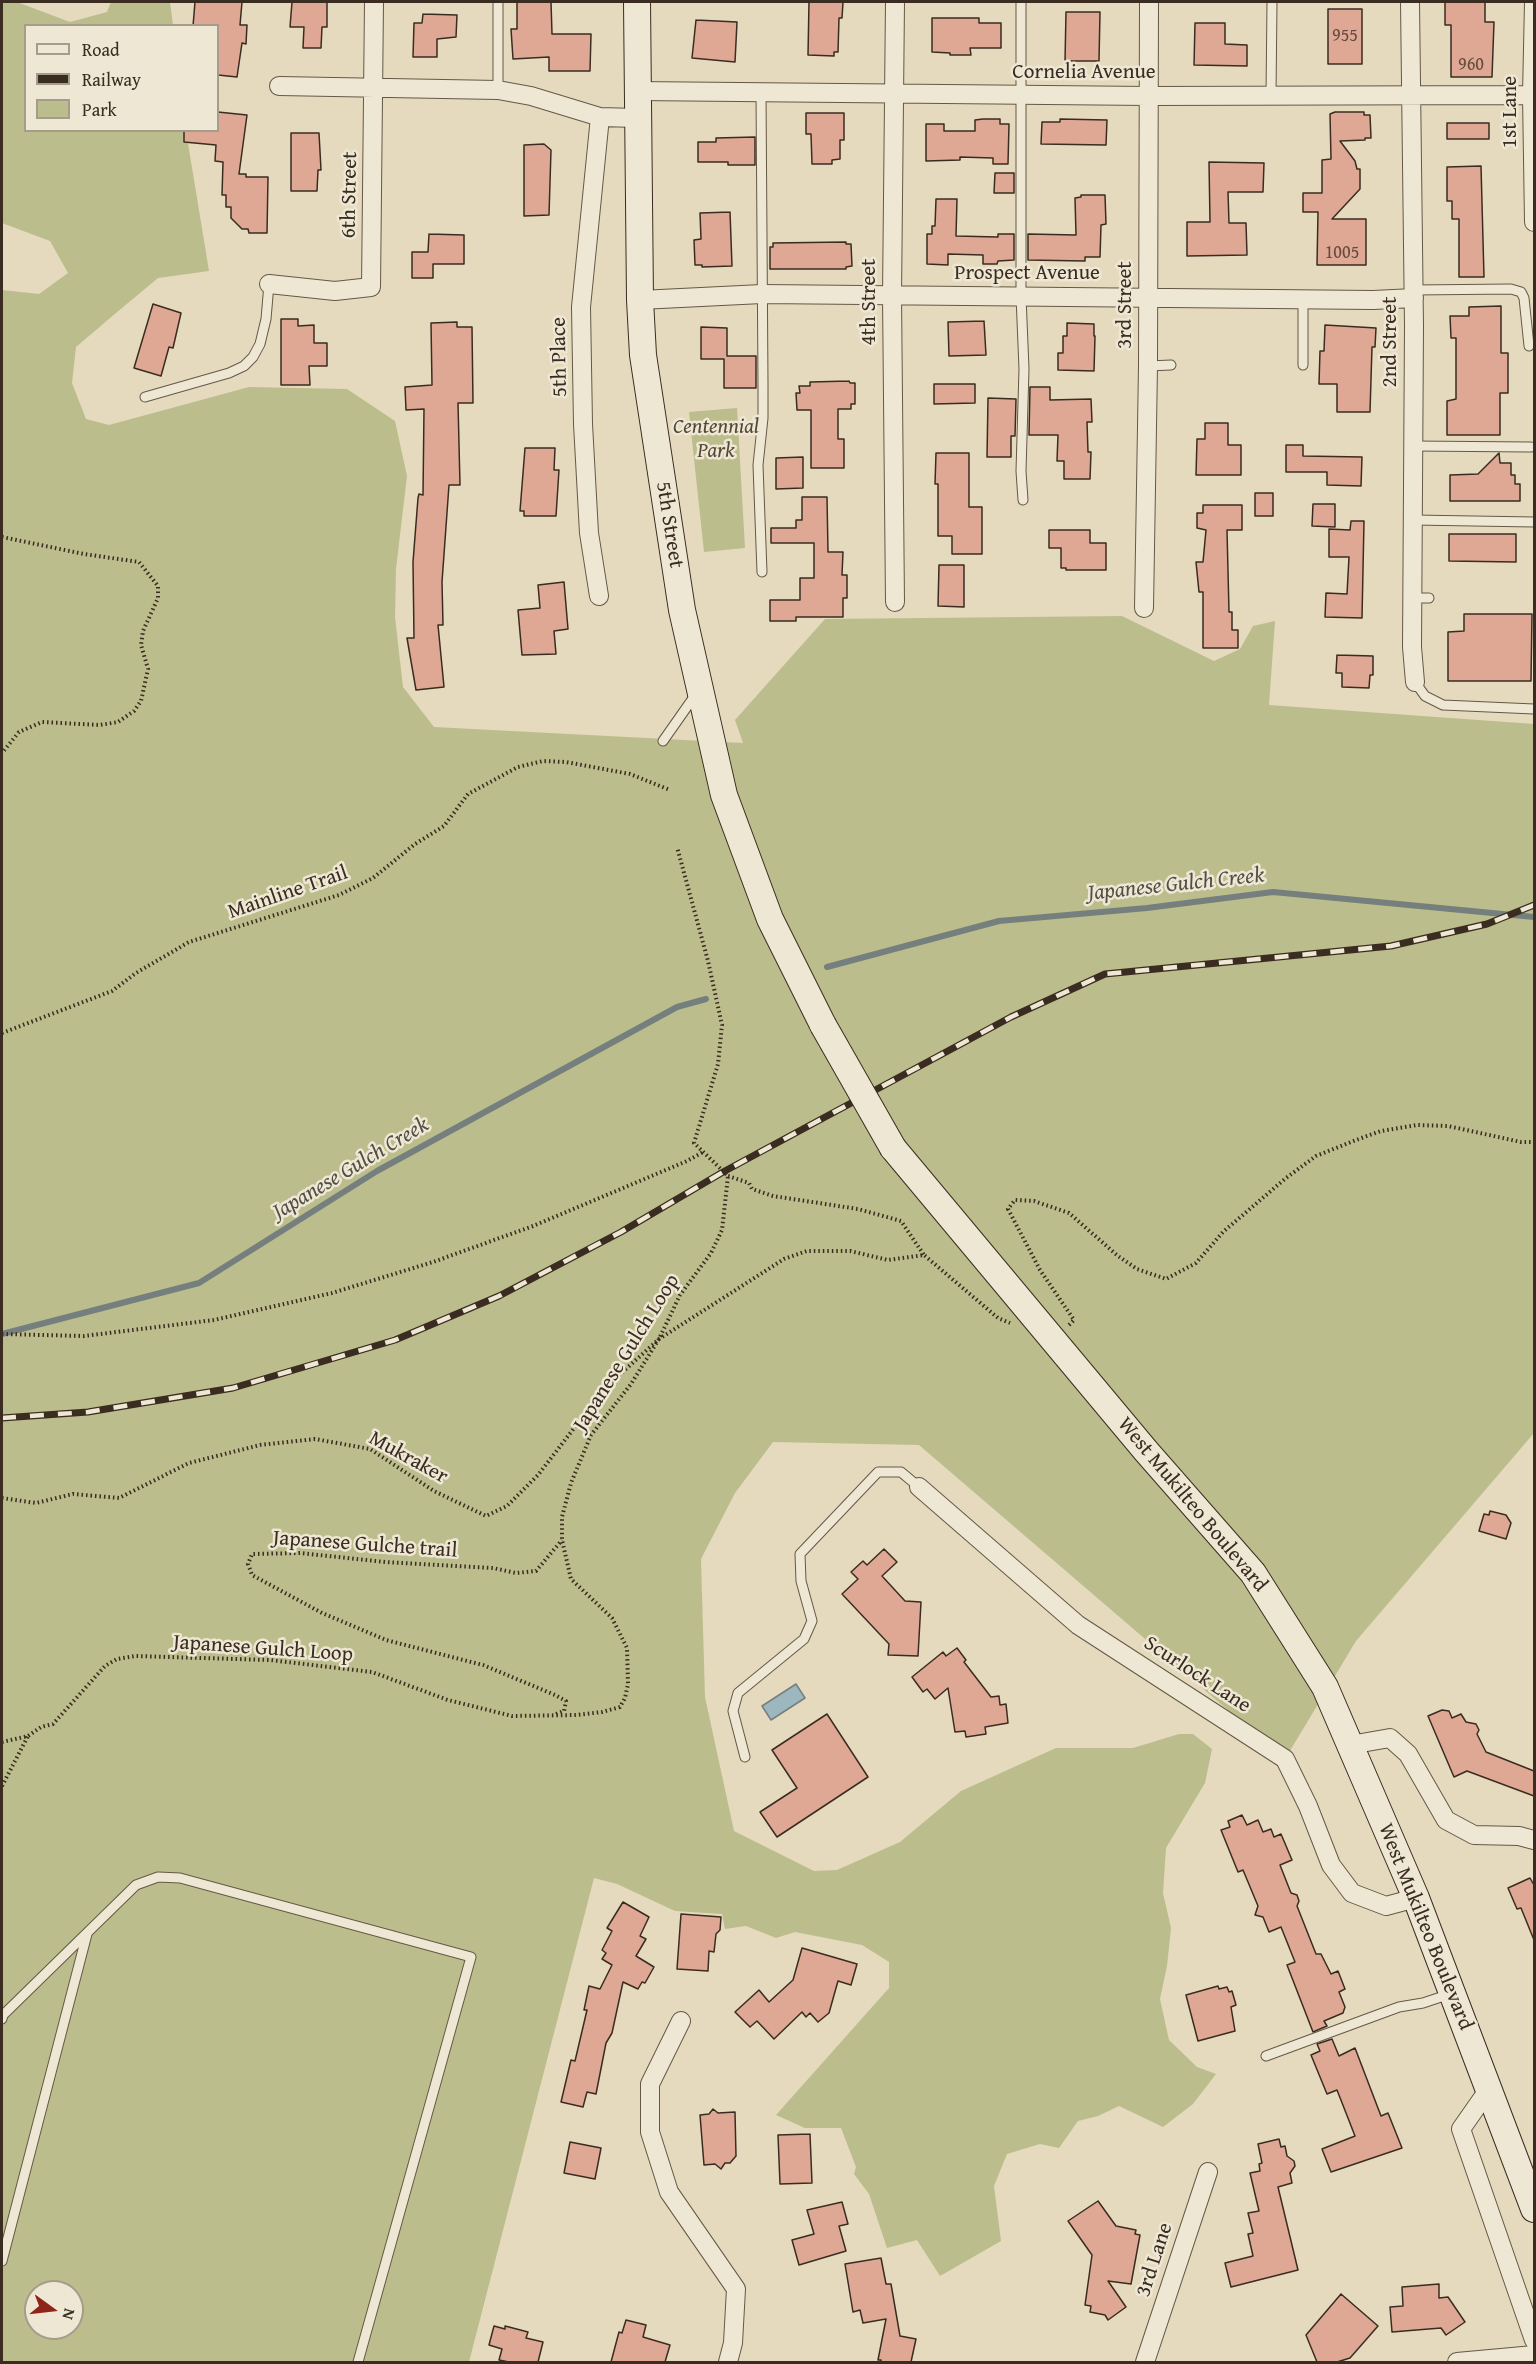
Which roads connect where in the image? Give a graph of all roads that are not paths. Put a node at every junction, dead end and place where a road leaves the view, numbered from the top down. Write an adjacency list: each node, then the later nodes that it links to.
1 (374, 2): 11 (street, 6th Street)
2 (498, 2): 12 (lane)
3 (637, 2): 13 (main road, 5th Street)
4 (895, 2): 15 (street, 4th Street)
5 (1021, 2): 18 (lane)
6 (1149, 2): 19 (street, 3rd Street)
7 (1272, 2): 20 (lane)
8 (1410, 2): 16 (street, 2nd Street)
9 (1534, 2): 17 (street, 1st Lane)
10 (279, 86): 11 (street)
11 (374, 88): 12 (street); 24 (street, 6th Street)
12 (498, 90): 21 (street)
13 (636, 91): 14 (street, Cornelia Avenue); 22 (main road, 5th Street)
14 (762, 93): 15 (street, Cornelia Avenue); 25 (lane)
15 (894, 94): 18 (street, Cornelia Avenue); 27 (street, 4th Street)
16 (1410, 95): 17 (street, Cornelia Avenue); 20 (street, Cornelia Avenue); 26 (street, 2nd Street)
17 (1532, 95): 23 (street, 1st Lane)
18 (1021, 96): 19 (street, Cornelia Avenue); 28 (lane)
19 (1149, 96): 20 (street, Cornelia Avenue); 29 (street, 3rd Street)
20 (1271, 96)
21 (600, 117): 22 (street); 43 (street, 5th Place)
22 (637, 118): 31 (main road, 5th Street)
23 (1534, 222)
24 (269, 284): 36 (lane)
25 (762, 294): 27 (street, Prospect Avenue); 31 (street, Prospect Avenue); 42 (lane)
26 (1414, 294): 30 (street, Prospect Avenue); 32 (lane); 37 (street, 2nd Street)
27 (892, 296): 28 (street, Prospect Avenue); 44 (street, 4th Street)
28 (1021, 296): 29 (street, Prospect Avenue); 39 (lane)
29 (1148, 297): 30 (street, Prospect Avenue); 35 (street, 3rd Street)
30 (1303, 299): 34 (lane)
31 (640, 300): 47 (main road, 5th Street)
32 (1529, 346)
33 (1171, 365): 35 (lane)
34 (1303, 365)
35 (1148, 366): 45 (street, 3rd Street)
36 (145, 397)
37 (1413, 447): 38 (lane); 40 (street, 2nd Street)
38 (1531, 447)
39 (1023, 500)
40 (1413, 520): 41 (lane); 46 (street, 2nd Street)
41 (1534, 522)
42 (762, 572)
43 (600, 596)
44 (895, 602)
45 (1144, 608)
46 (1415, 682): 48 (lane)
47 (699, 690): 49 (lane); 50 (main road, 5th Street)
48 (1534, 709)
49 (663, 741)
50 (823, 1024): 52 (main road, West Mukilteo Boulevard, bridge)
51 (919, 1487): 53 (lane); 55 (street, Scurlock Lane)
52 (1350, 1745): 54 (street); 55 (main road, West Mukilteo Boulevard)
53 (745, 1757)
54 (1534, 1840)
55 (1416, 1898): 57 (main road, West Mukilteo Boulevard)
56 (88, 1932): 58 (lane); 64 (lane); 67 (lane)
57 (1453, 1994): 60 (lane); 61 (main road, West Mukilteo Boulevard)
58 (2, 2019)
59 (681, 2021): 68 (street)
60 (1266, 2056)
61 (1489, 2089): 63 (main road, West Mukilteo Boulevard); 65 (street)
62 (1208, 2172): 69 (street, 3rd Lane)
63 (1534, 2209)
64 (2, 2260)
65 (1534, 2340)
66 (1534, 2355): 70 (street)
67 (358, 2362)
68 (728, 2362)
69 (1145, 2362)
70 (1457, 2362)

